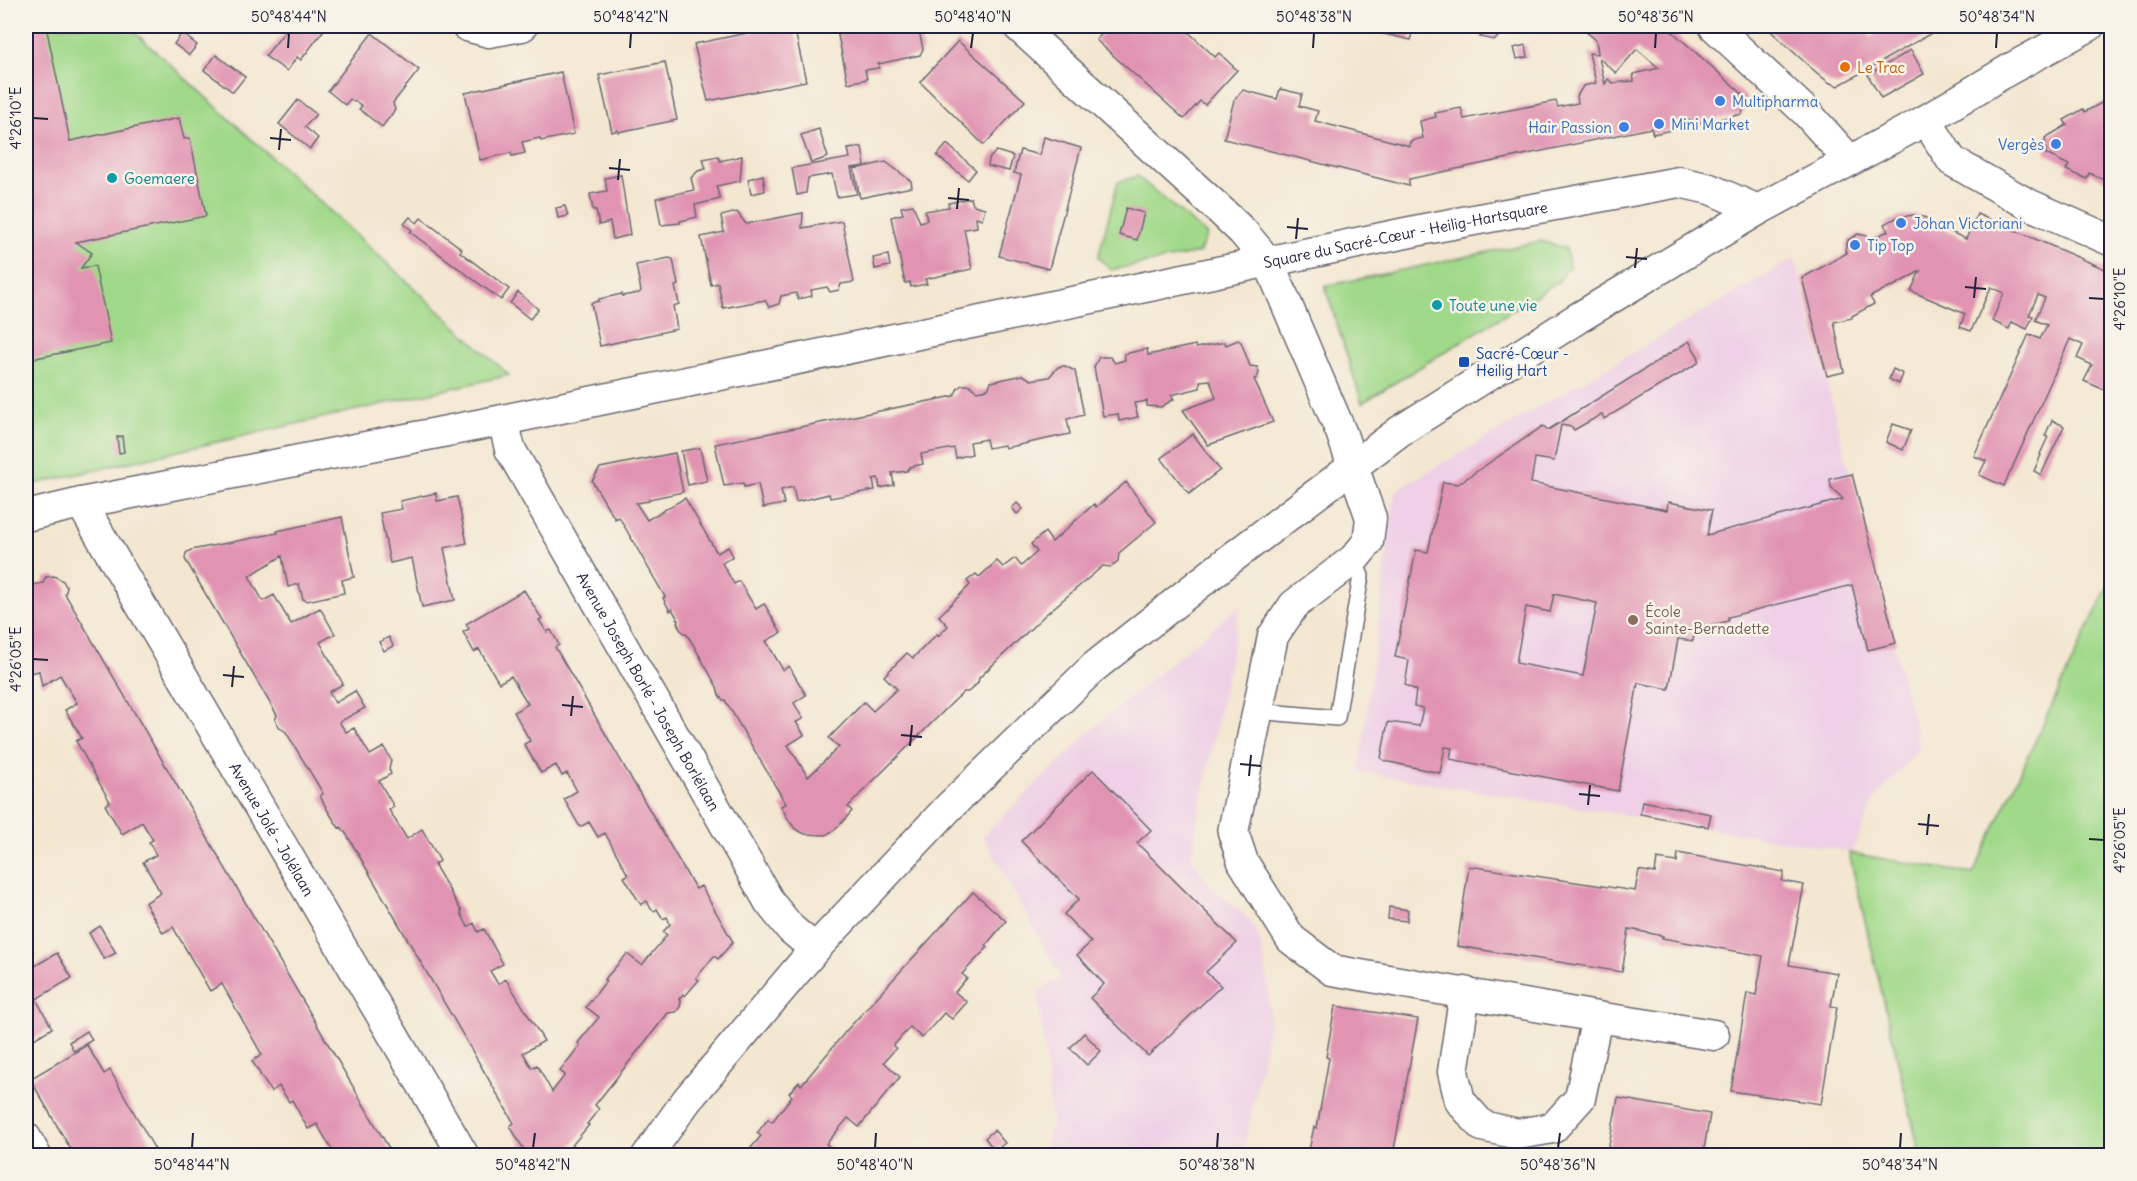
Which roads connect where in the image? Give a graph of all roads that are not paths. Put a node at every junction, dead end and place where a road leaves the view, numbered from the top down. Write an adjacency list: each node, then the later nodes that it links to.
1 (467, 26): 2 (street)
2 (522, 26)
3 (1018, 26): 10 (street)
4 (1713, 26): 7 (street)
5 (2090, 26): 6 (street)
6 (1926, 120): 7 (street); 9 (street)
7 (1849, 160): 8 (street)
8 (1758, 210): 10 (street, Square du Sacré-Cœur - Heilig-Hartsquare); 12 (street)
9 (2112, 241)
10 (1269, 263): 11 (street); 12 (street, Square du Sacré-Cœur - Heilig-Hartsquare)
11 (503, 420): 13 (street); 17 (street, Avenue Joseph Borlé - Joseph Borlélaan)
12 (1353, 467): 15 (street, Square du Sacré-Cœur - Heilig-Hartsquare); 17 (street)
13 (81, 503): 14 (street); 23 (street, Avenue Jolé - Jolélaan)
14 (26, 516)
15 (1354, 560): 16 (street); 16 (lane)
16 (1256, 711): 18 (street)
17 (815, 950): 24 (street)
18 (1465, 992): 19 (street); 19 (street)
19 (1597, 1017): 20 (street)
20 (1714, 1035)
21 (26, 1138): 22 (street)
22 (36, 1155)
23 (464, 1155)
24 (647, 1155)

